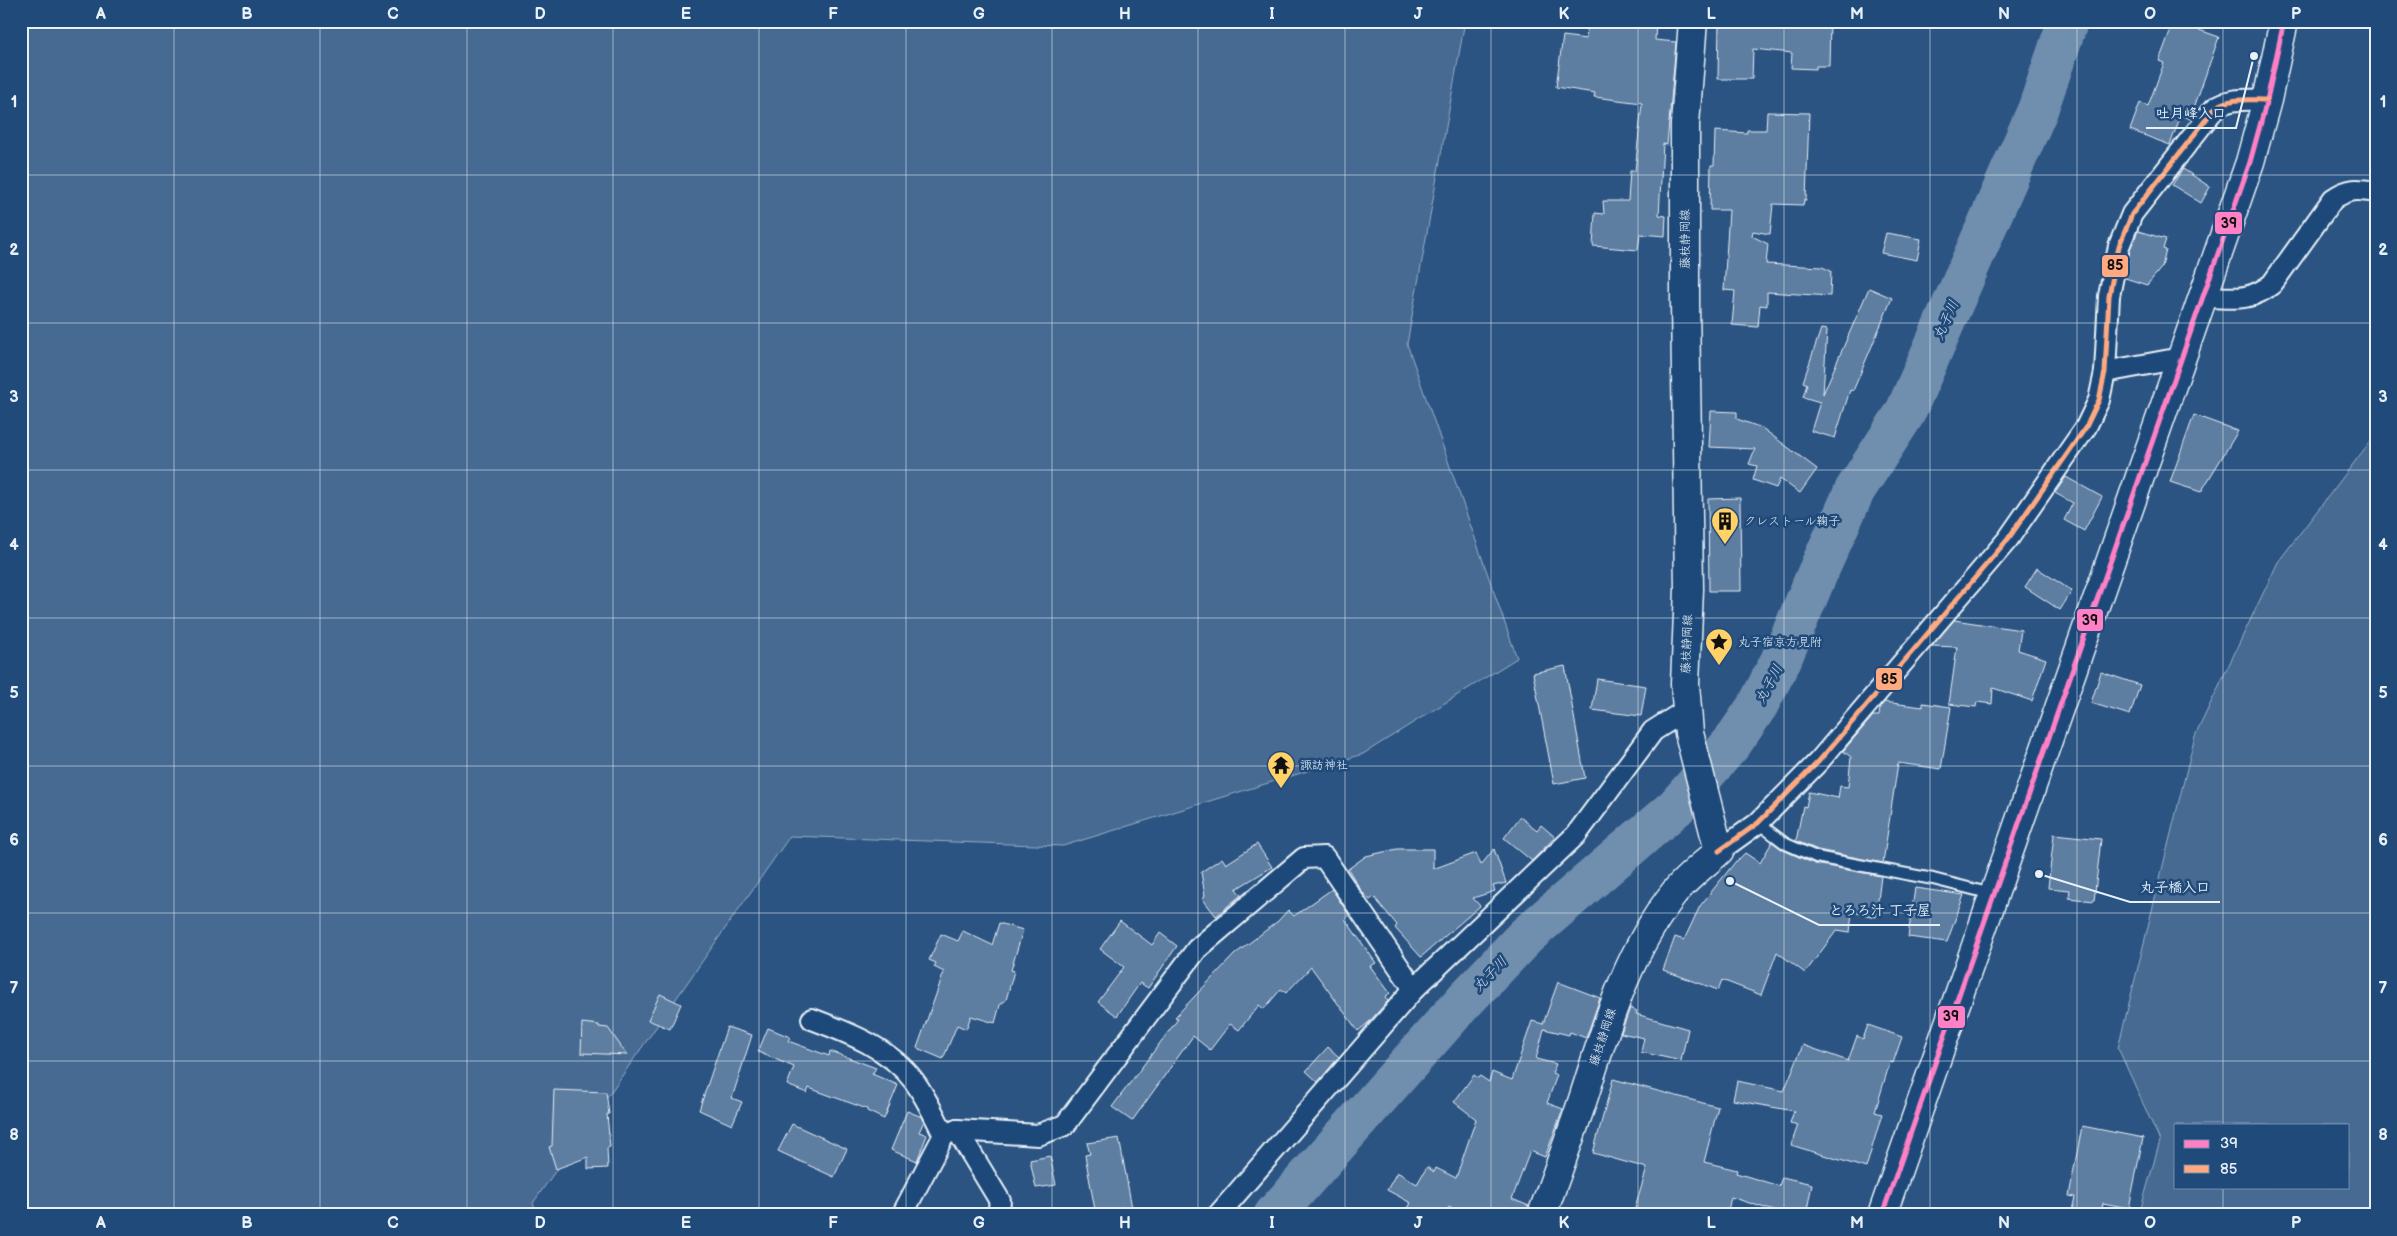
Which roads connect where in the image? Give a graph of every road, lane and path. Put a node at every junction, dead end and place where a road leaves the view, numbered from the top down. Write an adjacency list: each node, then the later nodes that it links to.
1 (1693, 21): 8 (main road, 藤枝静岡線)
2 (2284, 21): 3 (main road)
3 (2267, 100): 5 (main road); 7 (street)
4 (2376, 192): 5 (street)
5 (2203, 297): 6 (main road)
6 (2181, 358): 7 (street); 11 (main road)
7 (2105, 372): 9 (street)
8 (1688, 722): 10 (main road, 藤枝静岡線); 12 (street)
9 (1758, 823): 10 (street); 11 (lane)
10 (1719, 851): 18 (main road, 藤枝静岡線)
11 (1996, 894): 19 (main road)
12 (1414, 989): 14 (street); 17 (street)
13 (812, 1019): 14 (street)
14 (951, 1132): 15 (street); 16 (street)
15 (902, 1215)
16 (998, 1215)
17 (1218, 1215)
18 (1542, 1215)
19 (1882, 1215)

